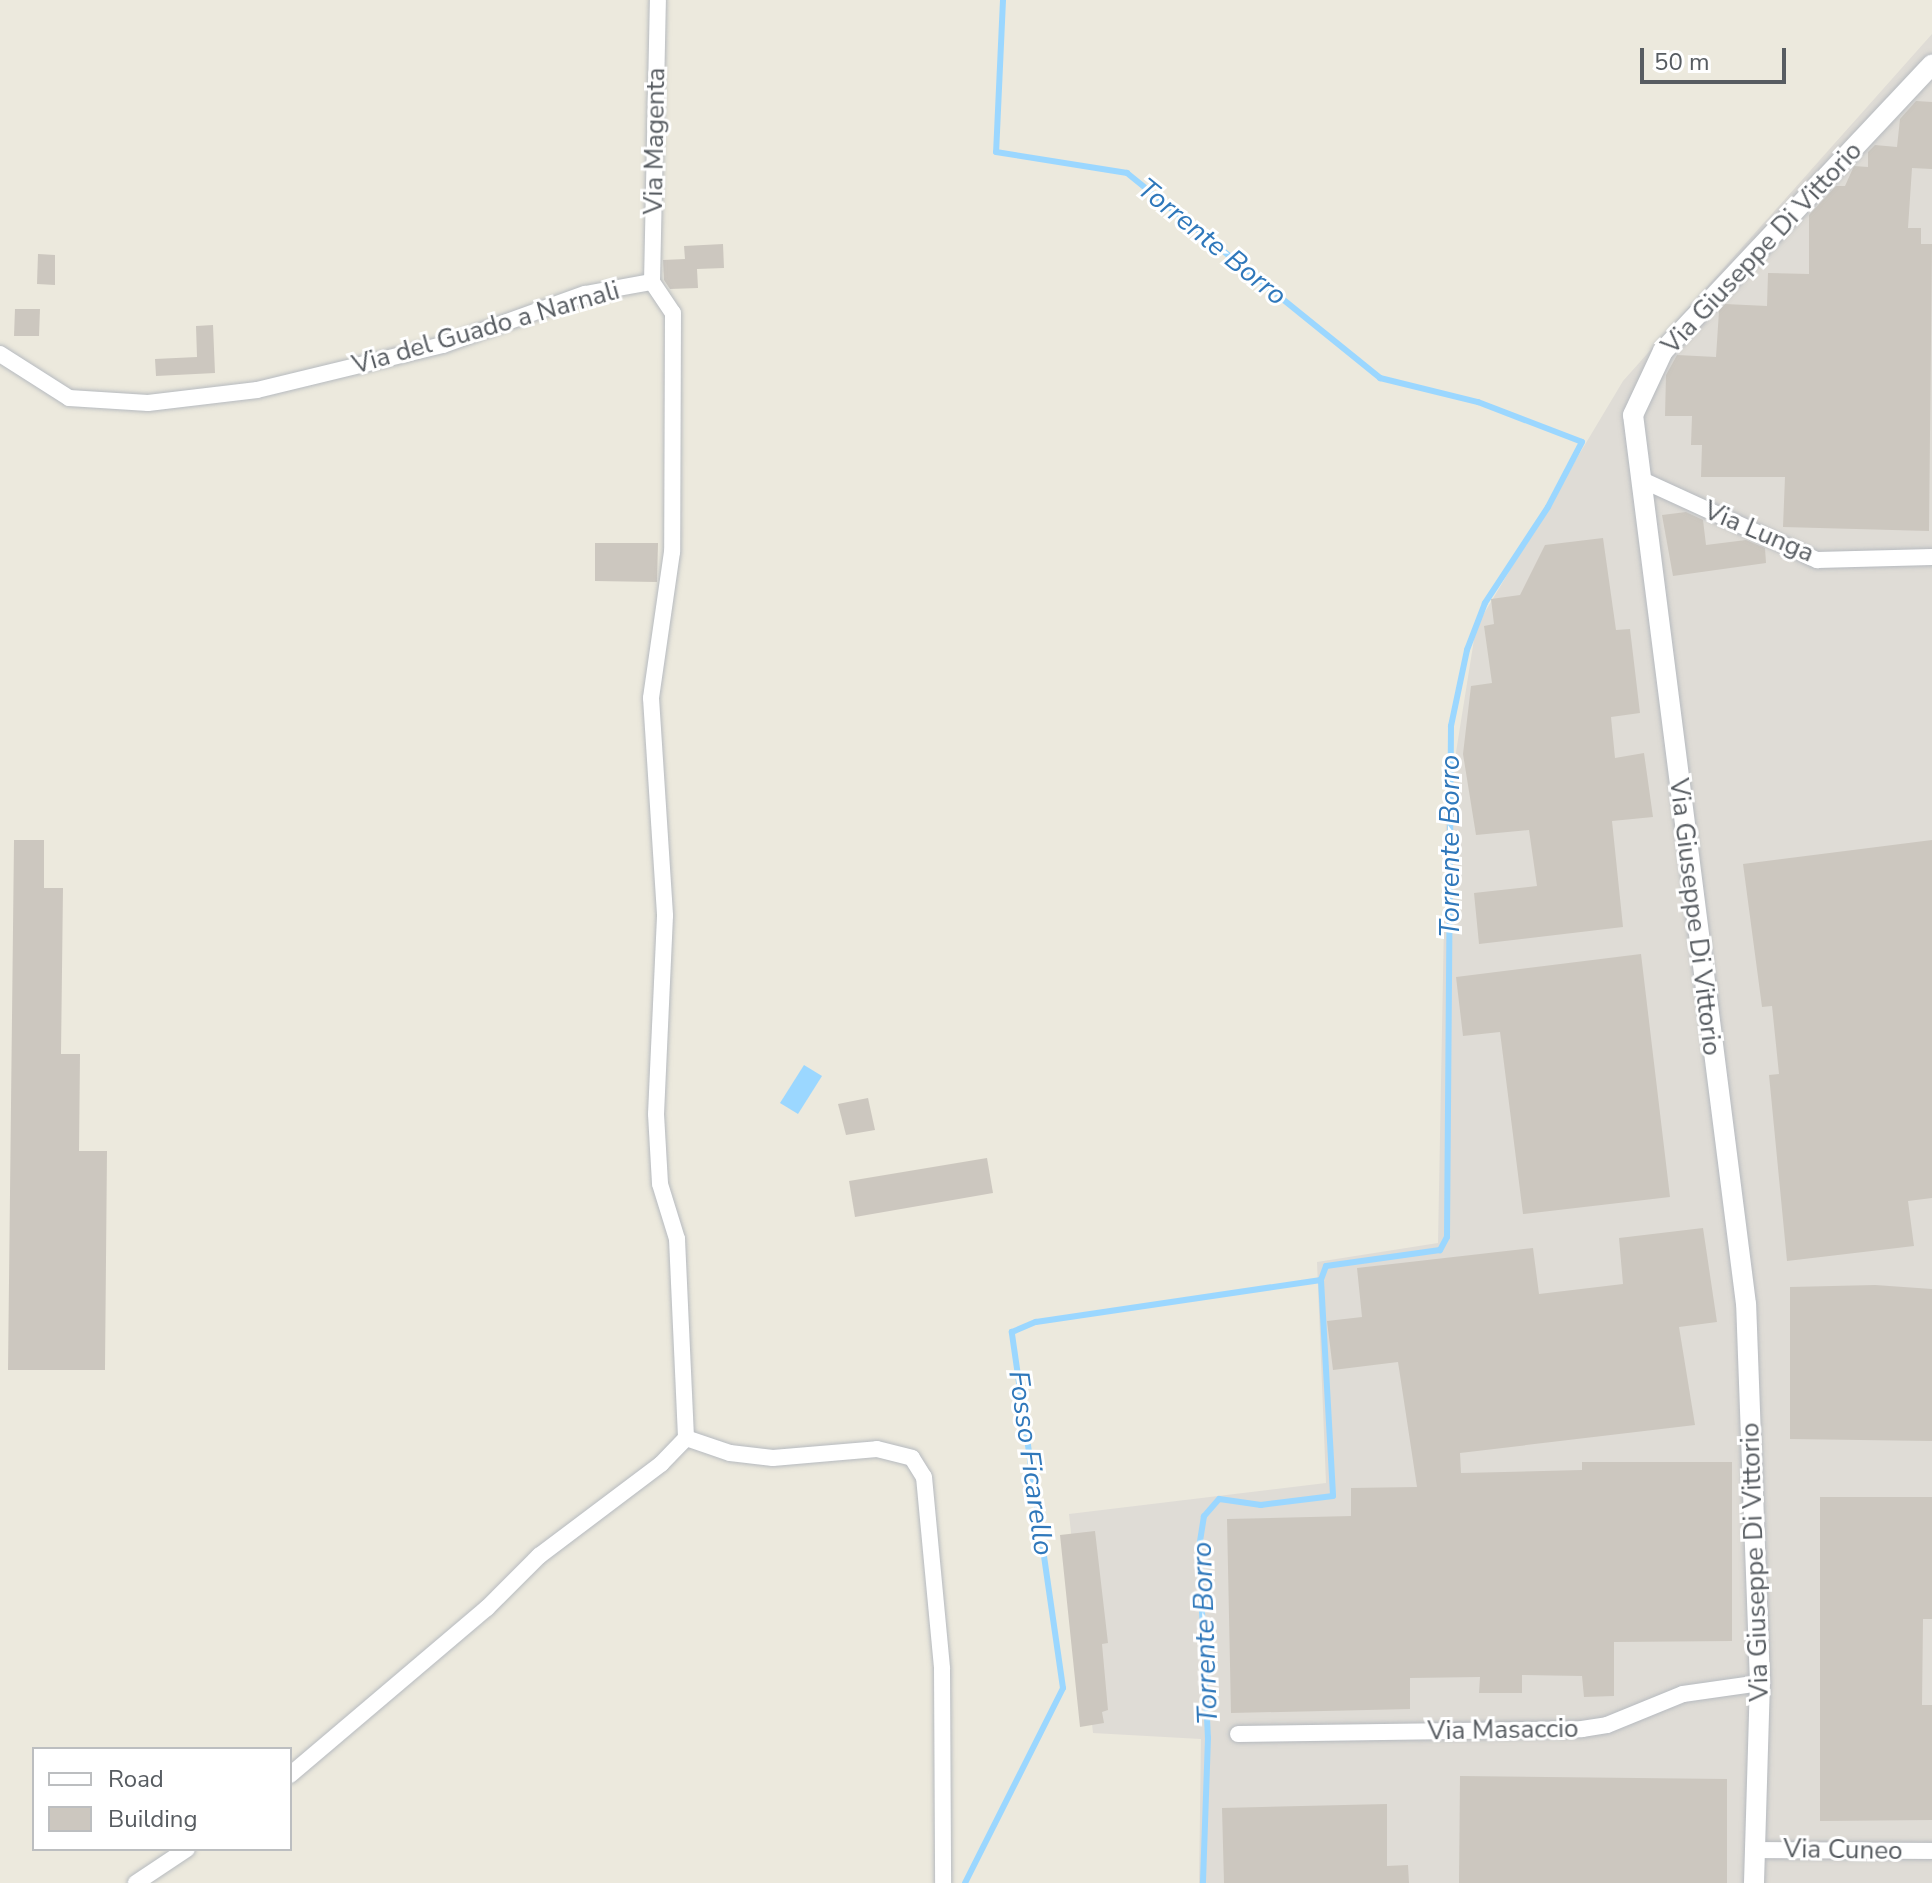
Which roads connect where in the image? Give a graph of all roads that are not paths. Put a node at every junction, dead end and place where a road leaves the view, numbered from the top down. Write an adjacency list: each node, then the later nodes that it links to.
1 (658, 0): 3 (street, Via Magenta)
2 (1932, 65): 5 (street, Via Giuseppe Di Vittorio)
3 (652, 282): 4 (street, Via del Guado a Narnali); 7 (street)
4 (0, 354)
5 (1640, 479): 6 (street, Via Lunga); 8 (street, Via Giuseppe Di Vittorio)
6 (1932, 557)
7 (686, 1438): 10 (street); 15 (street)
8 (1760, 1683): 9 (street, Via Masaccio); 11 (street, Via Giuseppe Di Vittorio)
9 (1238, 1734)
10 (292, 1773)
11 (1754, 1850): 13 (street, Via Cuneo); 16 (street, Via Giuseppe Di Vittorio)
12 (184, 1851): 14 (street)
13 (1932, 1851)
14 (136, 1883)
15 (943, 1883)
16 (1754, 1883)

